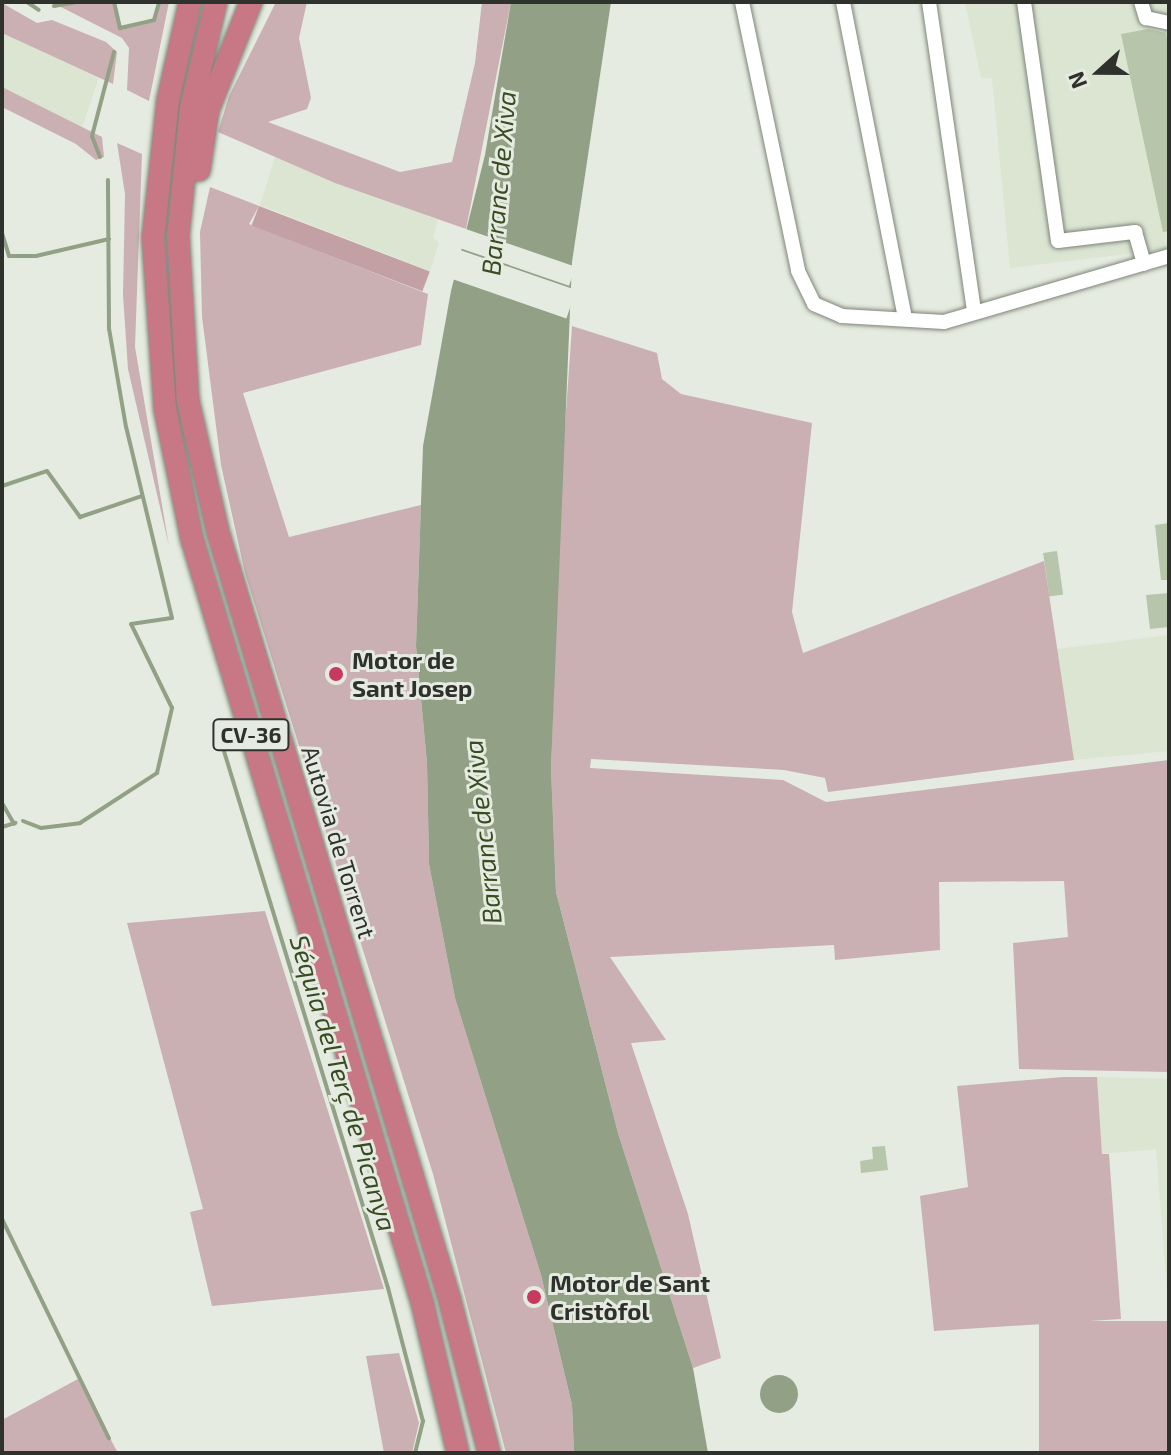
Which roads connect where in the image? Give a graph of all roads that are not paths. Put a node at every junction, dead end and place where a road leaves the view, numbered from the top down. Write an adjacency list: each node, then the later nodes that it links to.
1 (190, 2): 15 (highway, CV-36)
2 (216, 2): 14 (highway, Autovia de Torrent / CV-36)
3 (251, 2): 14 (highway)
4 (742, 2): 13 (lane)
5 (843, 2): 13 (lane)
6 (929, 2): 12 (lane)
7 (1024, 2): 11 (lane)
8 (1141, 2): 9 (lane)
9 (1169, 23)
10 (1169, 256): 11 (lane)
11 (1144, 264): 12 (lane)
12 (974, 312): 13 (lane)
13 (905, 318)
14 (218, 532): 16 (highway, Autovia de Torrent / CV-36)
15 (458, 1453)
16 (489, 1453)

